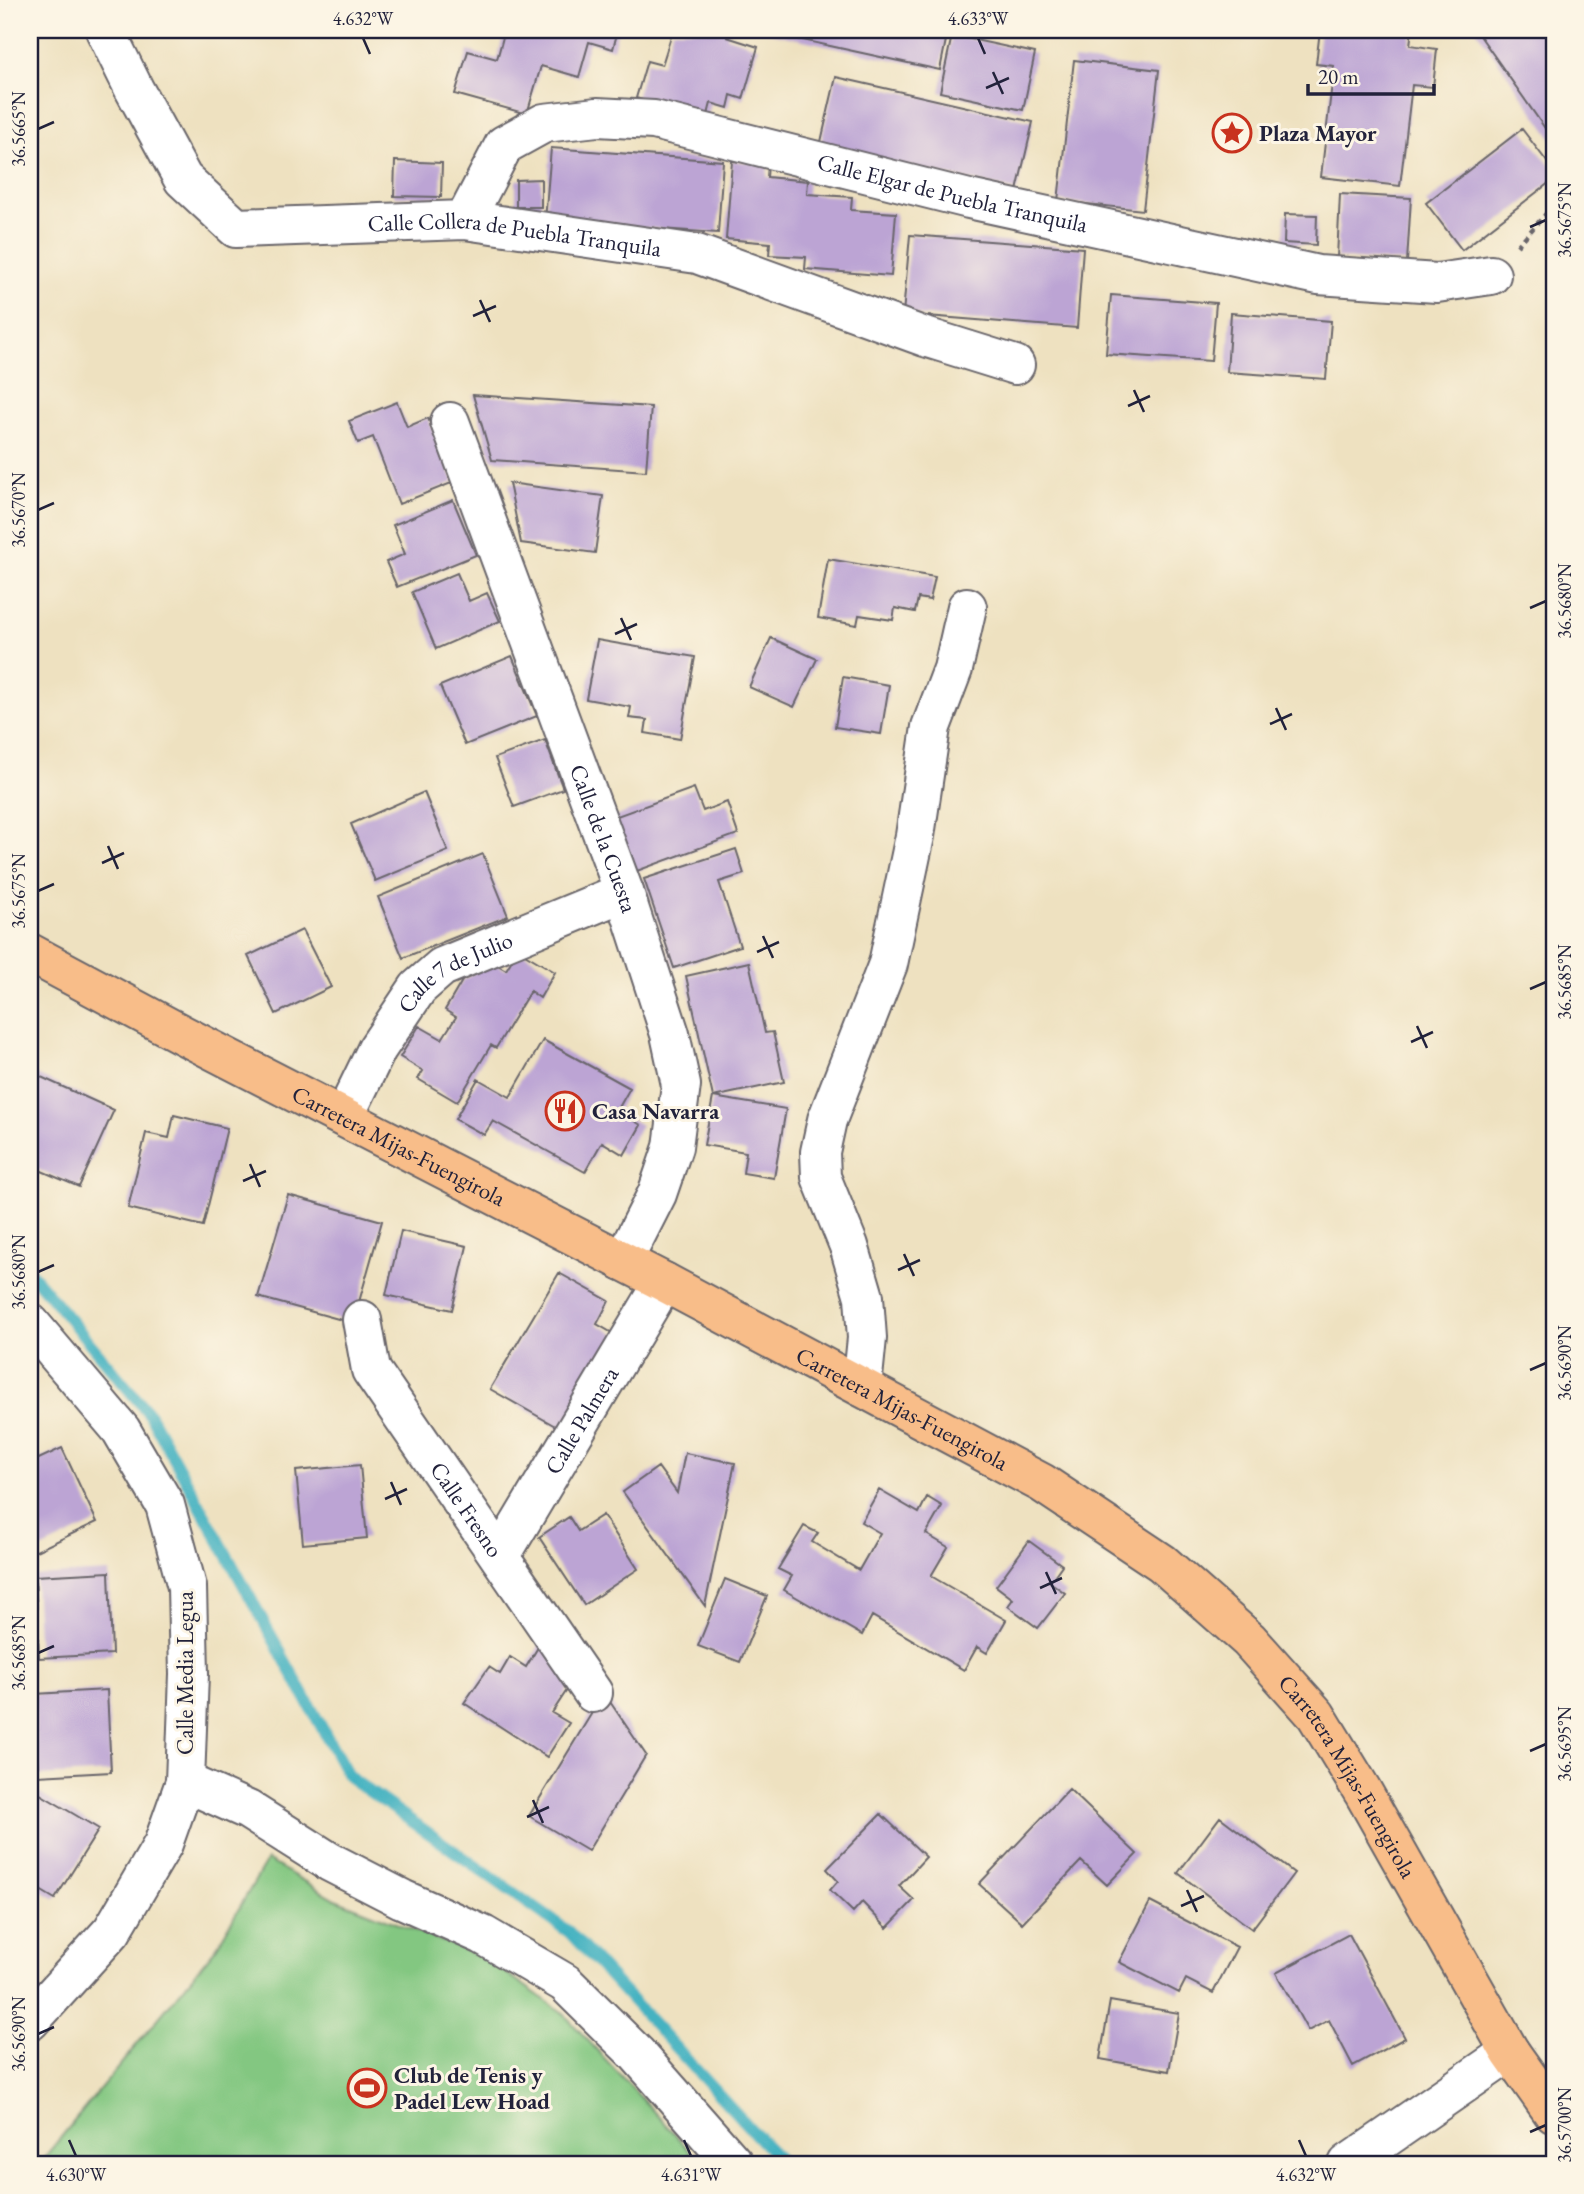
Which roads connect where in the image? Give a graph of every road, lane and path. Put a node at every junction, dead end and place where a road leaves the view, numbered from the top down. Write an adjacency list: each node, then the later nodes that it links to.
1 (105, 30): 3 (street, Calle Collera de Puebla Tranquila)
2 (1554, 205): 4 (path)
3 (465, 220): 4 (street, Calle Elgar de Puebla Tranquila); 5 (street, Calle Collera de Puebla Tranquila)
4 (1491, 275)
5 (1015, 365)
6 (450, 422): 8 (street, Calle de la Cuesta)
7 (967, 607): 15 (street)
8 (624, 892): 10 (street, Calle 7 de Julio); 11 (street, Calle de la Cuesta)
9 (30, 953): 10 (main road, Carretera Mijas-Fuengirola)
10 (344, 1117): 11 (main road, Carretera Mijas-Fuengirola)
11 (623, 1261): 12 (main road, Carretera Mijas-Fuengirola)
12 (664, 1282): 15 (main road, Carretera Mijas-Fuengirola); 16 (street, Calle Palmera)
13 (362, 1320): 16 (street, Calle Fresno)
14 (30, 1323): 18 (street, Calle Media Legua)
15 (862, 1388): 20 (main road, Carretera Mijas-Fuengirola)
16 (500, 1557): 17 (street, Calle Fresno)
17 (593, 1693)
18 (185, 1782): 19 (street, Calle Media Legua); 22 (street)
19 (30, 2021)
20 (1510, 2052): 21 (main road, Carretera Mijas-Fuengirola); 23 (street)
21 (1554, 2114)
22 (734, 2164)
23 (1348, 2164)

